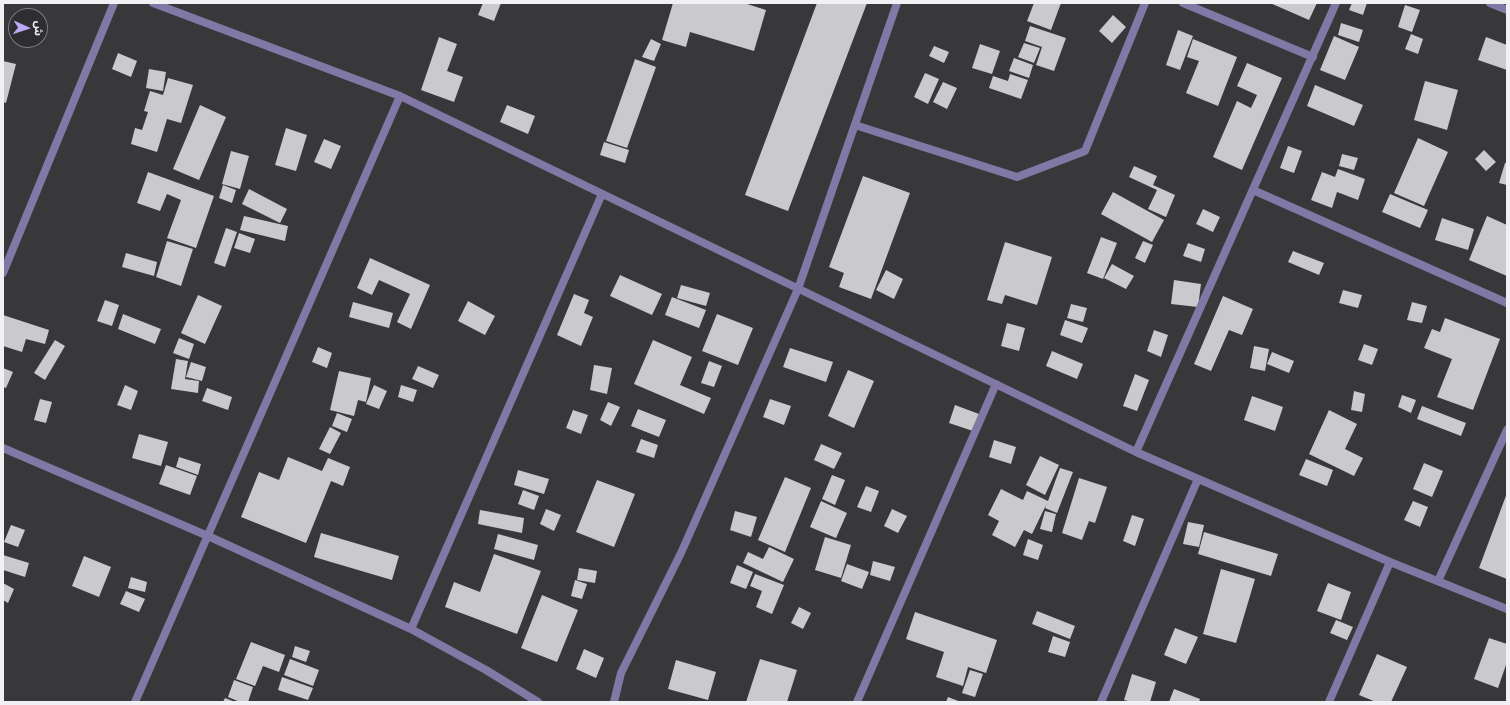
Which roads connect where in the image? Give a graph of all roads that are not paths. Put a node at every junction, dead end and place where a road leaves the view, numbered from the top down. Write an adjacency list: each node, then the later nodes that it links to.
1 (114, 3): 15 (street)
2 (153, 3): 10 (street)
3 (897, 3): 11 (street)
4 (1145, 3): 11 (street)
5 (1183, 3): 9 (street)
6 (1336, 3): 9 (street)
7 (1490, 3): 8 (street)
8 (1507, 10)
9 (1313, 57): 12 (street)
10 (400, 96): 13 (street); 24 (street)
11 (855, 125): 17 (street)
12 (1253, 190): 18 (street); 22 (street)
13 (602, 194): 17 (street); 28 (street)
14 (3, 250): 15 (street)
15 (11, 253): 16 (street)
16 (3, 273)
17 (798, 289): 19 (street); 31 (street)
18 (1507, 303)
19 (996, 384): 22 (street); 32 (street)
20 (1507, 430): 26 (street)
21 (3, 448): 24 (street)
22 (1136, 452): 23 (street)
23 (1198, 479): 25 (street); 33 (street)
24 (208, 536): 28 (street); 29 (street)
25 (1390, 562): 26 (street); 34 (street)
26 (1438, 581): 27 (street)
27 (1507, 609)
28 (411, 629): 30 (street)
29 (135, 702)
30 (538, 702)
31 (614, 702)
32 (857, 702)
33 (1101, 702)
34 (1330, 702)

